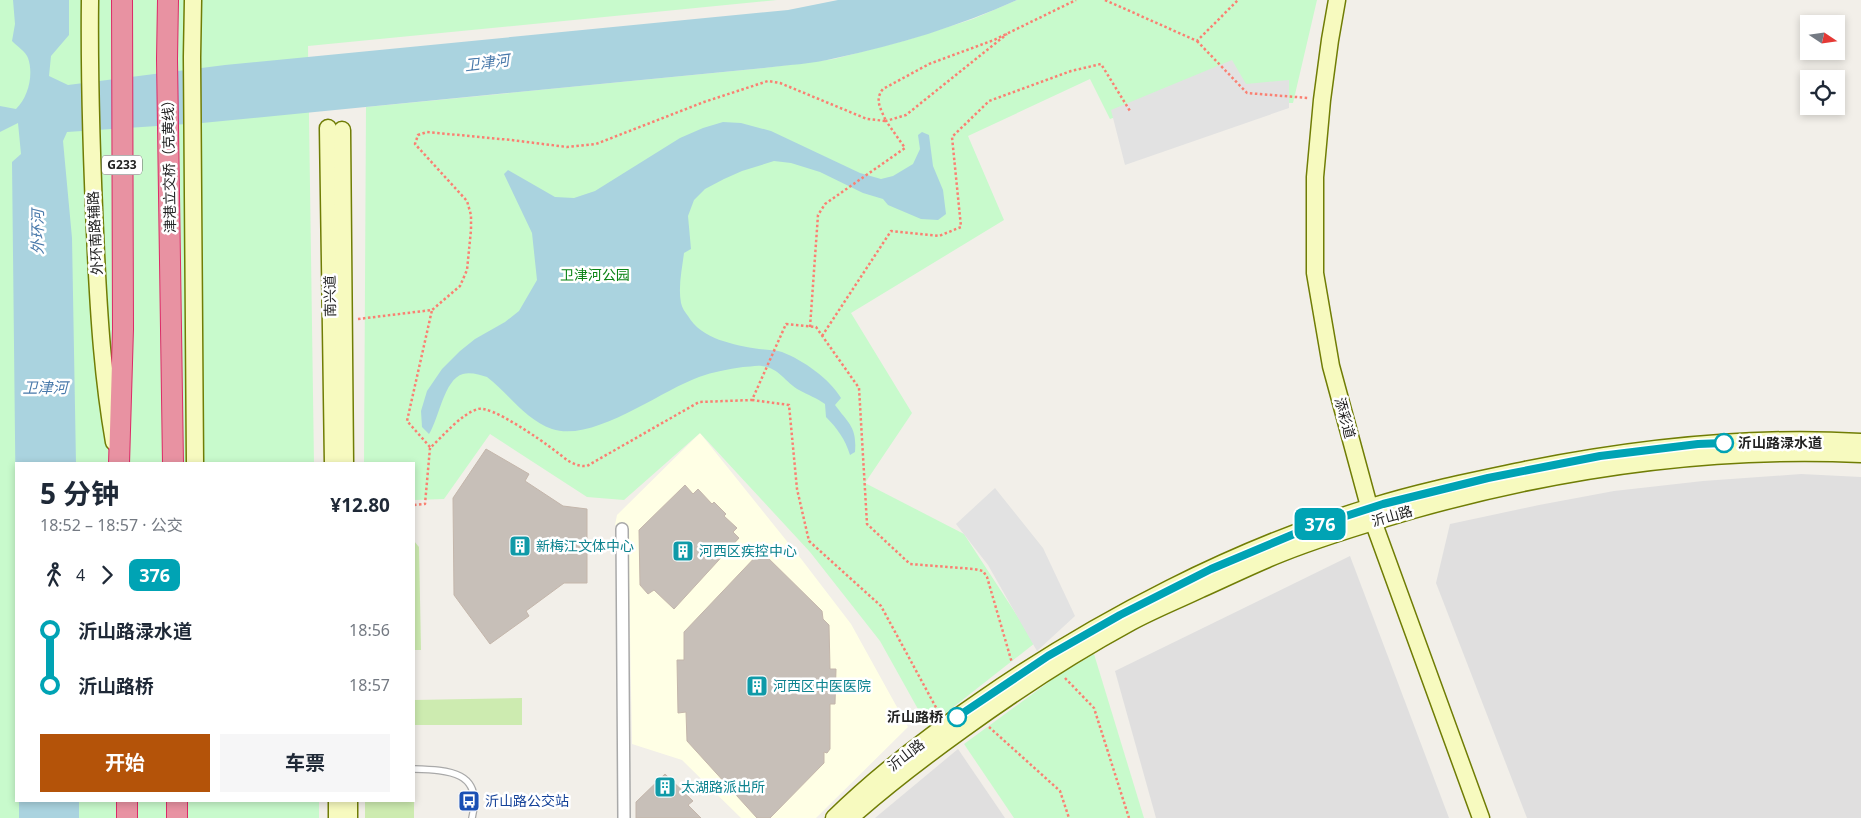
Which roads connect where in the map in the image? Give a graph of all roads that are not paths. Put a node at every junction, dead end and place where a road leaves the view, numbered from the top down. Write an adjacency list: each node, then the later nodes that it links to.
1 (90, 0): 8 (street, 外环南路辅路)
2 (122, 0): 9 (highway, G233)
3 (168, 0): 10 (highway, 津港立交桥（克黄线）)
4 (194, 0): 11 (street)
5 (1337, 0): 14 (street, 添彩道)
6 (1861, 442): 14 (street, 沂山路)
7 (1861, 454): 14 (street, 沂山路)
8 (118, 462)
9 (118, 462)
10 (173, 462)
11 (195, 462)
12 (333, 462): 13 (street, 南兴道)
13 (346, 462)
14 (1371, 514): 23 (street, 沂山路); 24 (street, 沂山路); 25 (street, 添彩道)
15 (622, 529): 22 (street)
16 (415, 769): 21 (lane)
17 (127, 802): 19 (highway)
18 (177, 802): 20 (highway)
19 (127, 818)
20 (177, 818)
21 (472, 818)
22 (624, 818)
23 (834, 818)
24 (850, 818)
25 (1481, 818)

